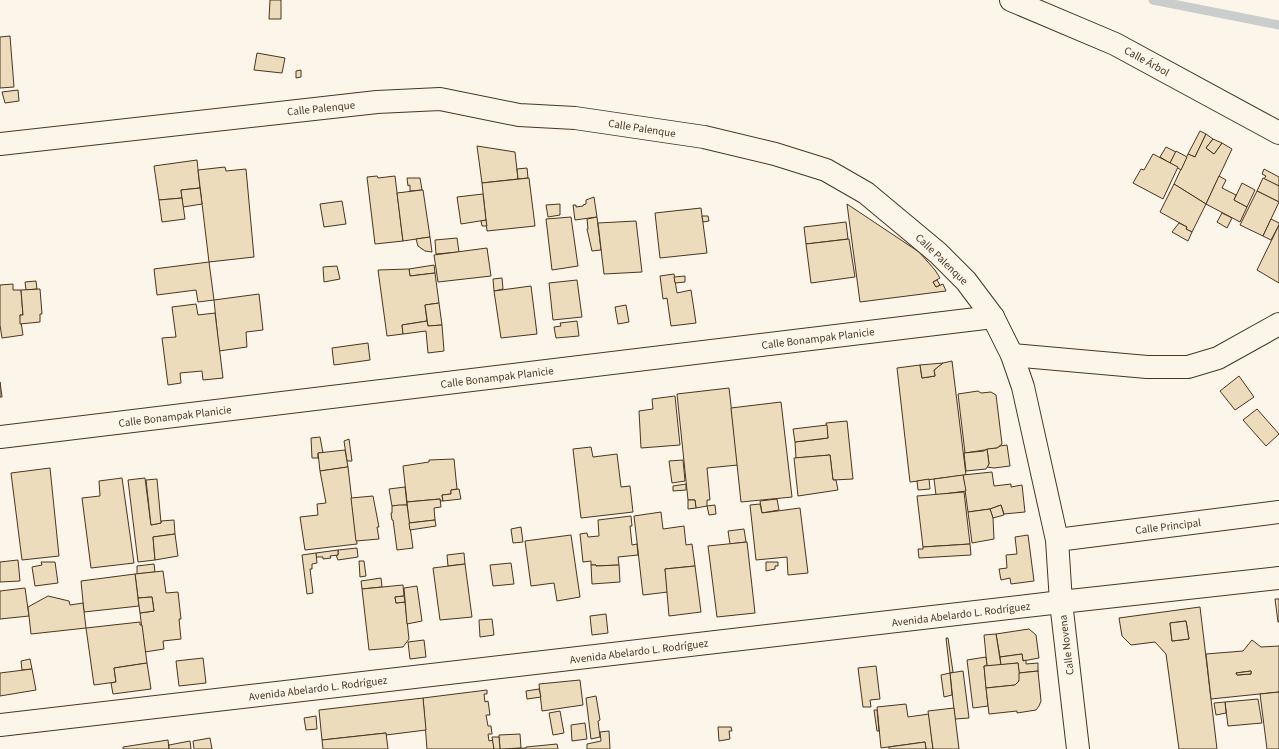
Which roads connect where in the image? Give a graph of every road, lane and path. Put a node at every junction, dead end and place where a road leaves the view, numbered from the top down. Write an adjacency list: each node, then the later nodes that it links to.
1 (1011, 0): 2 (street, Calle Árbol)
2 (1279, 133)
3 (0, 144): 4 (street, Calle Palenque)
4 (993, 317): 6 (street, Calle Palenque); 7 (street, Calle Bonampak Planicie)
5 (1279, 324): 6 (street)
6 (1012, 355): 9 (street, Calle Palenque)
7 (0, 437)
8 (1279, 512): 9 (street, Calle Principal)
9 (1057, 540): 11 (street, Calle Novena)
10 (1279, 578): 11 (street, Avenida Abelardo L. Rodríguez)
11 (1061, 602): 12 (street, Avenida Abelardo L. Rodríguez); 13 (street, Calle Novena)
12 (0, 725)
13 (1078, 749)

